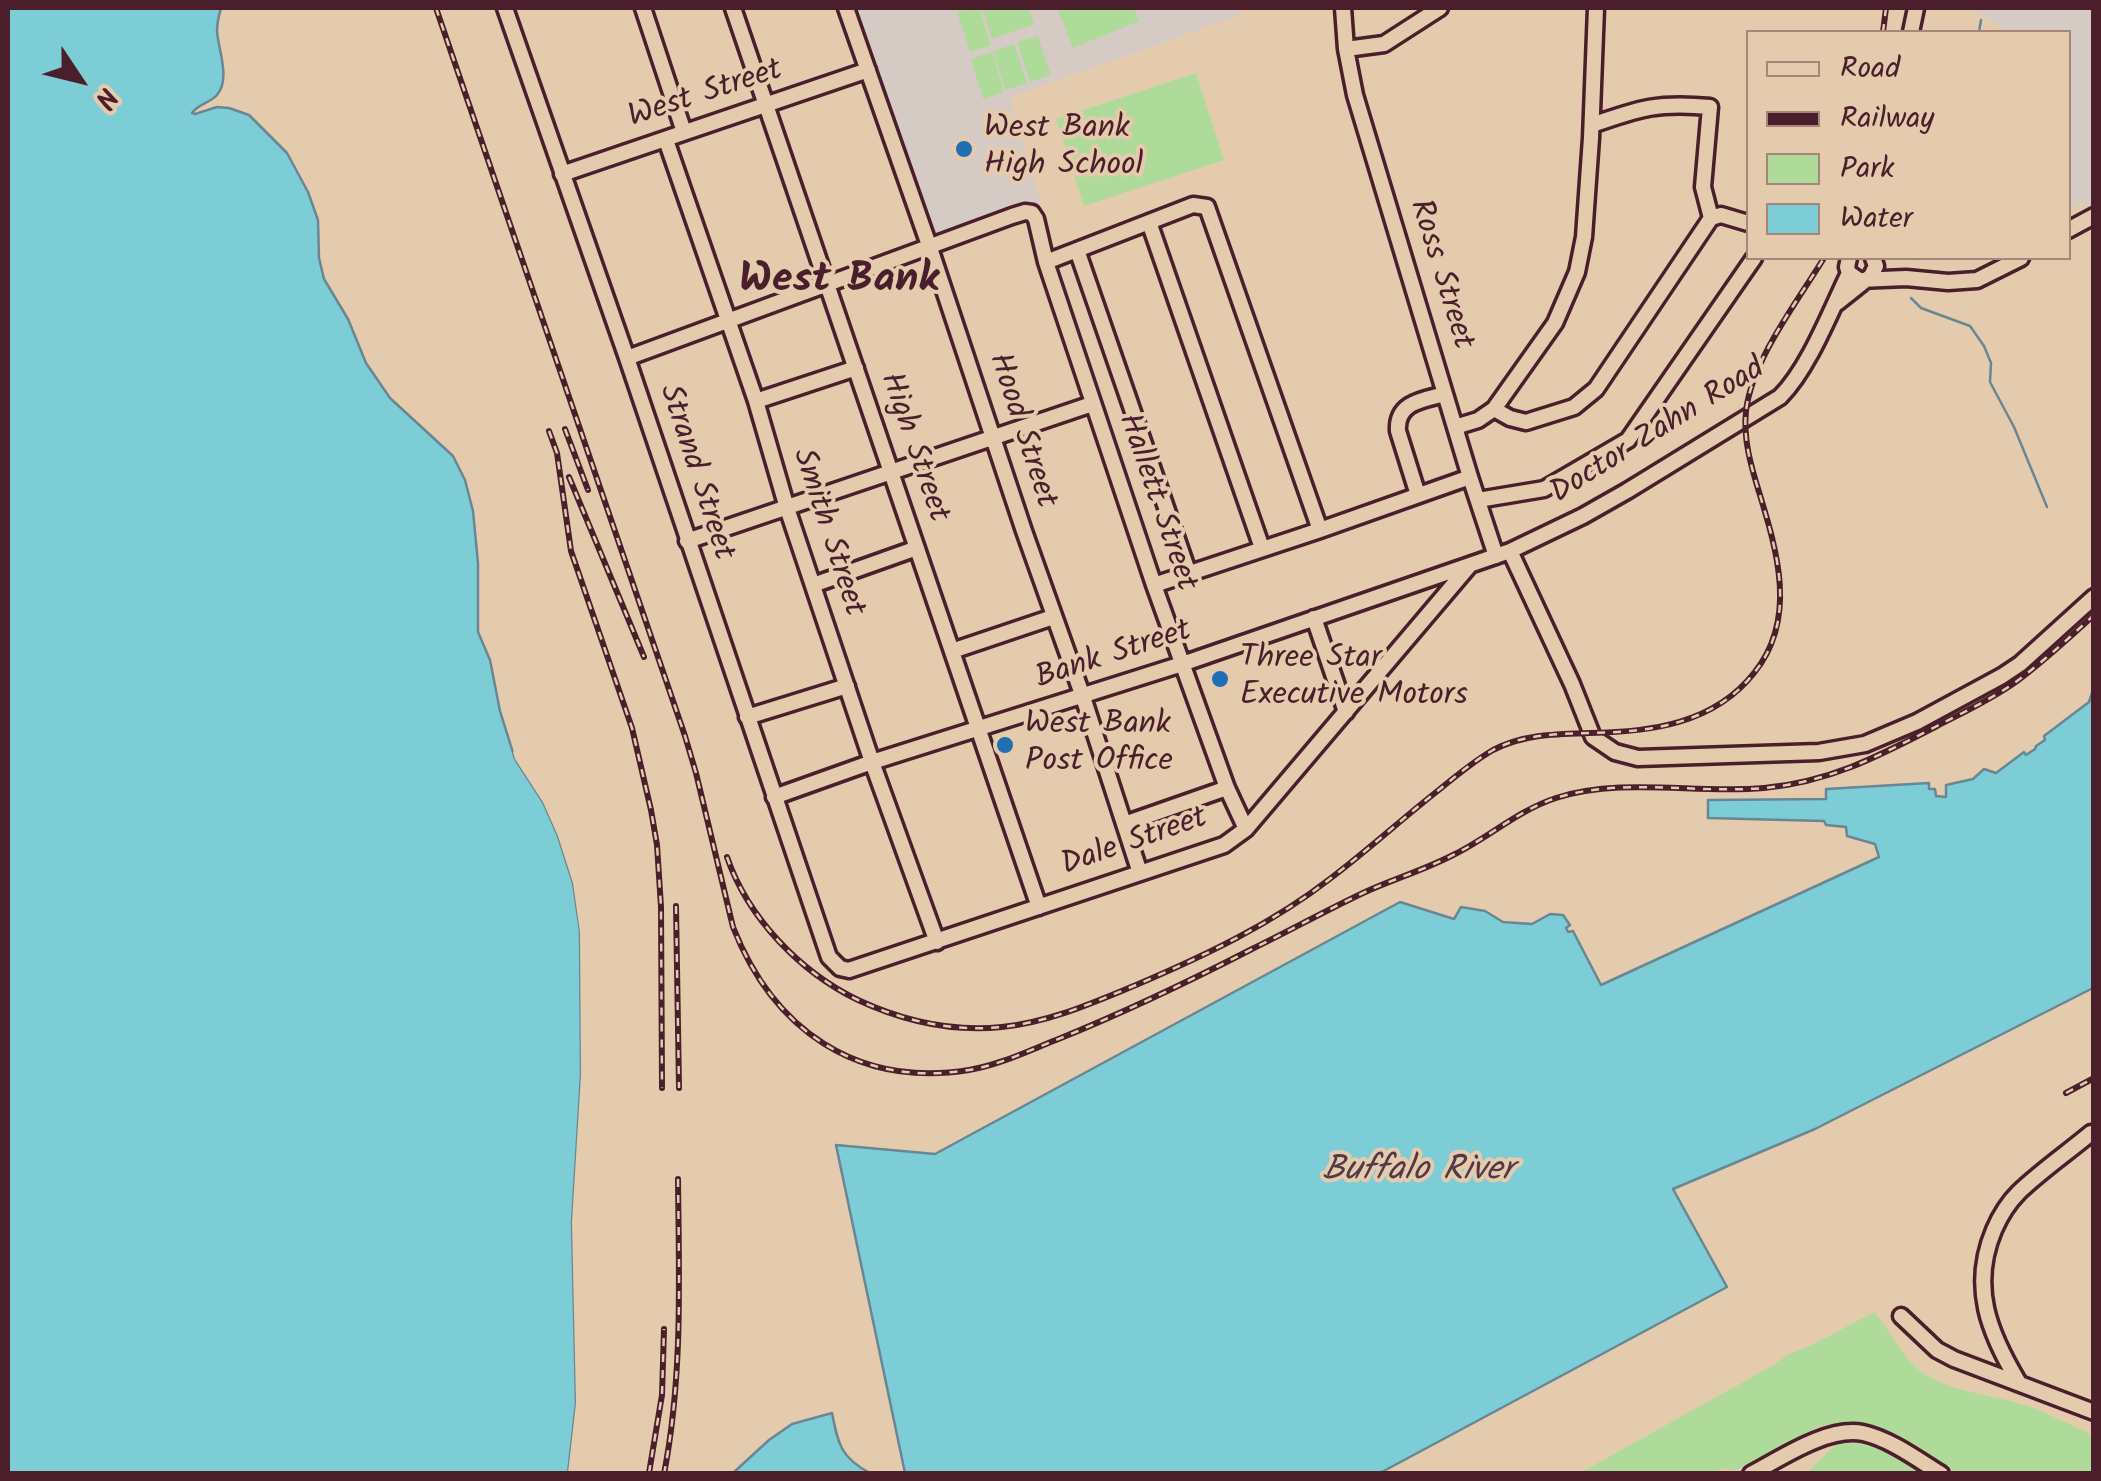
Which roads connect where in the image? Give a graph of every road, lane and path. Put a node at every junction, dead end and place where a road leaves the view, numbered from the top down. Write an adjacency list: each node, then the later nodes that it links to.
1 (505, 8): 14 (street, Strand Street)
2 (643, 8): 12 (street)
3 (733, 8): 10 (street, High Street)
4 (846, 8): 9 (street, Hood Street)
5 (1343, 8): 8 (street, Ross Street)
6 (1440, 8): 8 (street)
7 (1596, 8): 11 (street)
8 (1346, 48): 35 (street, Ross Street)
9 (868, 70): 10 (street, West Street); 20 (street, Hood Street)
10 (766, 106): 12 (street, West Street); 30 (street, High Street)
11 (1592, 125): 16 (street); 38 (street)
12 (684, 132): 13 (street, West Street)
13 (666, 140): 14 (street, West Street); 32 (street, Smith Street)
14 (562, 174): 33 (street, Strand Street)
15 (2094, 216): 19 (street)
16 (1712, 218): 18 (street); 38 (street)
17 (1150, 222): 21 (street); 46 (street); 49 (street)
18 (1746, 222)
19 (2071, 228)
20 (930, 248): 26 (street, Hallett Street); 30 (street); 40 (street, Hood Street)
21 (1077, 250): 26 (street); 52 (street)
22 (1753, 260): 44 (street)
23 (1874, 260): 29 (street, Doctor Zahn Road)
24 (1877, 260): 28 (street, Doctor Zahn Road)
25 (2016, 260): 28 (street, Doctor Zahn Road)
26 (1046, 262): 37 (street, Hallett Street)
27 (1849, 265): 29 (street, Doctor Zahn Road); 31 (street, Doctor Zahn Road)
28 (1906, 278): 29 (street, Doctor Zahn Road)
29 (1865, 279): 31 (street, Doctor Zahn Road)
30 (826, 284): 32 (street); 34 (street, High Street)
31 (1836, 303): 50 (street, Doctor Zahn Road)
32 (727, 321): 33 (street); 36 (street, Smith Street)
33 (626, 358): 47 (street, Strand Street)
34 (856, 368): 36 (street); 41 (street, High Street)
35 (1445, 394): 39 (street, Ross Street); 43 (street)
36 (756, 400): 45 (street, Smith Street)
37 (1092, 404): 40 (street); 54 (street, Hallett Street)
38 (1494, 409): 39 (street)
39 (1455, 426): 42 (street, Ross Street)
40 (993, 438): 41 (street); 56 (street, Hood Street)
41 (892, 472): 45 (street); 48 (street, High Street)
42 (1470, 477): 43 (street); 44 (street, Ross Street)
43 (1418, 495): 46 (street)
44 (1478, 500): 50 (street, Ross Street)
45 (787, 508): 47 (street); 53 (street, Smith Street)
46 (1320, 530): 49 (street)
47 (687, 541): 63 (street, Strand Street)
48 (917, 548): 53 (street); 58 (street, High Street)
49 (1262, 548): 52 (street)
50 (1503, 554): 51 (street, Doctor Zahn Road); 55 (street, Ross Street)
51 (1470, 565): 57 (street, Bank Street); 62 (street, Dale Street)
52 (1190, 574): 54 (street)
53 (813, 585): 60 (street, Smith Street)
54 (1154, 585): 59 (street, Hallett Street)
55 (2094, 598)
56 (1053, 617): 58 (street); 61 (street, Hood Street)
57 (1314, 618): 59 (street, Bank Street); 62 (street)
58 (952, 650): 64 (street, High Street)
59 (1182, 664): 61 (street, Bank Street); 66 (street, Hallett Street)
60 (847, 686): 63 (street); 65 (street, Smith Street)
61 (1083, 697): 64 (street, Bank Street); 68 (street, Hood Street)
62 (1346, 712): 69 (street, Dale Street)
63 (747, 718): 67 (street, Strand Street)
64 (978, 729): 65 (street, Bank Street); 71 (street, High Street)
65 (872, 762): 67 (street, Bank Street); 72 (street, Smith Street)
66 (1227, 788): 68 (street); 69 (street, Hallett Street)
67 (774, 797): 73 (street, Strand Street)
68 (1124, 824): 70 (street, Hood Street)
69 (1246, 829): 70 (street, Dale Street)
70 (1140, 872): 71 (street, Dale Street)
71 (1039, 906): 72 (street, Dale Street)
72 (937, 942): 73 (street, Dale Street)
73 (829, 957)
74 (2091, 1133): 76 (street)
75 (1902, 1316): 76 (street)
76 (2019, 1383): 77 (street)
77 (2094, 1412)
78 (1751, 1474): 79 (street)
79 (1941, 1474)

